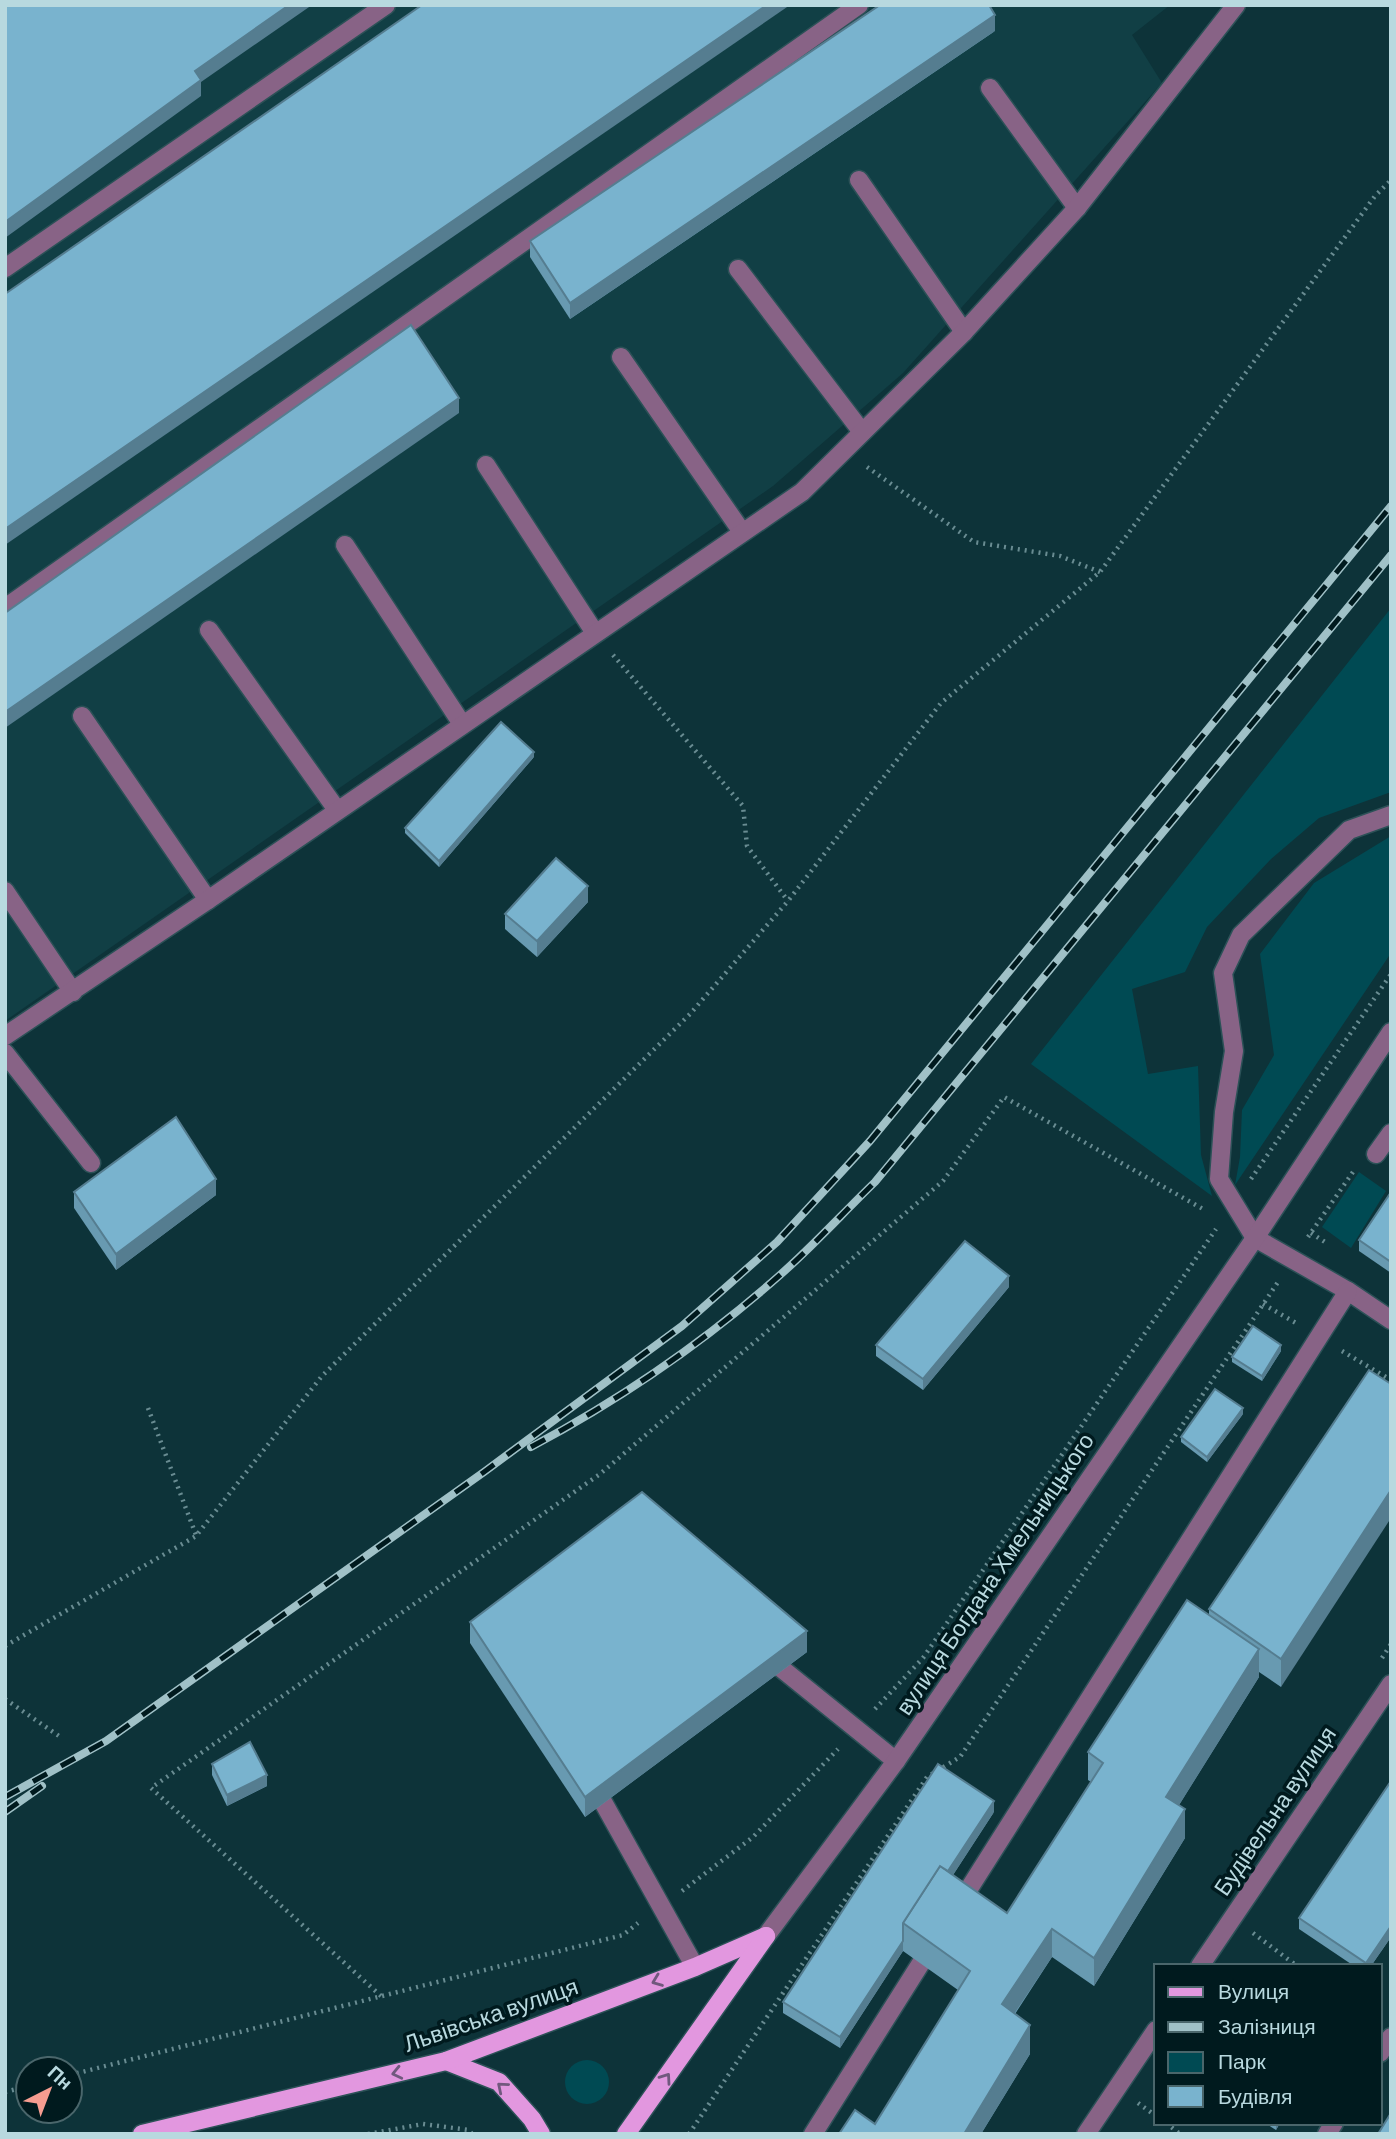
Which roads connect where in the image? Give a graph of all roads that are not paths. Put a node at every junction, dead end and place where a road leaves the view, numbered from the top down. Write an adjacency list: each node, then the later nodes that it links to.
1 (386, 5): 7 (street)
2 (859, 5): 15 (street)
3 (1236, 5): 6 (street)
4 (990, 88): 6 (street)
5 (859, 180): 9 (street)
6 (1077, 208): 9 (street)
7 (5, 268)
8 (737, 269): 11 (street)
9 (964, 332): 11 (street)
10 (621, 357): 13 (street)
11 (862, 432): 13 (street)
12 (486, 465): 17 (street)
13 (742, 533): 17 (street)
14 (345, 545): 19 (street)
15 (5, 608)
16 (209, 630): 20 (street)
17 (595, 633): 19 (street)
18 (82, 716): 23 (street)
19 (462, 724): 20 (street)
20 (337, 810): 23 (street)
21 (1391, 815): 31 (street)
22 (5, 891): 24 (street)
23 (208, 900): 24 (street)
24 (73, 992): 26 (street)
25 (1391, 1032): 31 (street, вулиця Богдана Хмельницького)
26 (5, 1036)
27 (5, 1053): 30 (street)
28 (1391, 1133): 29 (street)
29 (1369, 1156)
30 (91, 1163)
31 (1255, 1238): 32 (street); 37 (street, вулиця Богдана Хмельницького)
32 (1348, 1291): 33 (street); 47 (street)
33 (1391, 1320)
34 (756, 1648): 37 (street)
35 (1391, 1684): 36 (street, Будівельна вулиця)
36 (1384, 1708): 40 (street, Будівельна вулиця)
37 (896, 1761): 39 (street, вулиця Богдана Хмельницького)
38 (587, 1773): 41 (street)
39 (765, 1936): 41 (main road, Львівська вулиця); 46 (main road, вулиця Богдана Хмельницького, one-way to 39)
40 (1201, 1964)
41 (695, 1967): 43 (main road, Львівська вулиця, one-way to 43)
42 (1154, 2033): 48 (street)
43 (446, 2061): 44 (main road, Львівська вулиця, one-way to 44); 45 (main road, one-way to 43)
44 (142, 2134)
45 (541, 2134)
46 (626, 2134)
47 (813, 2134)
48 (1086, 2134)

